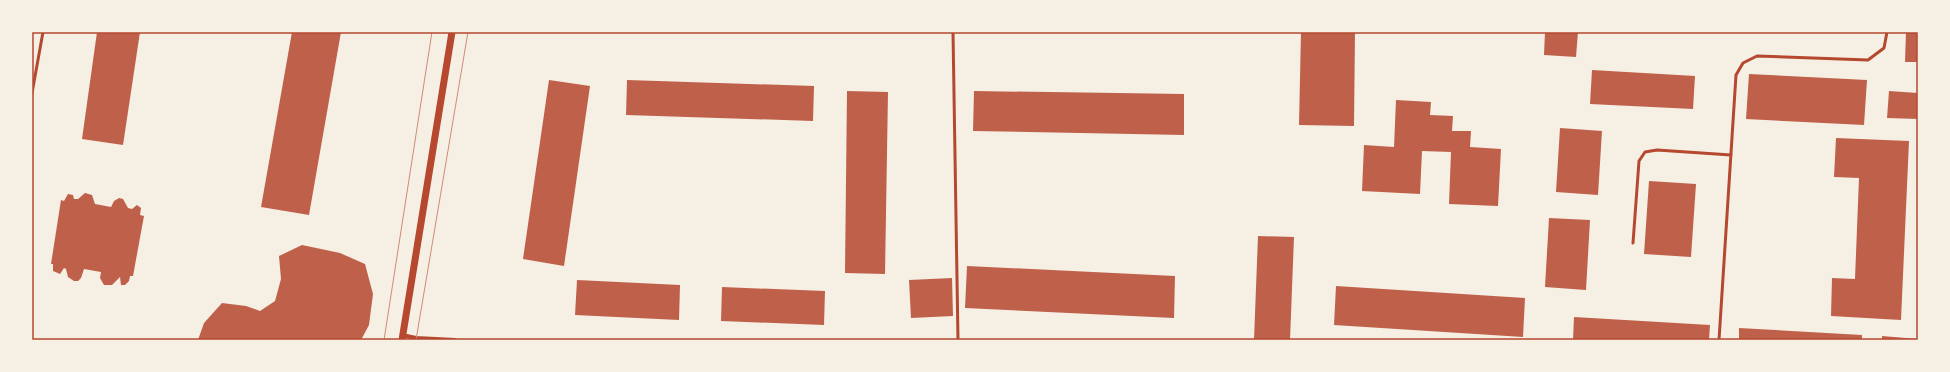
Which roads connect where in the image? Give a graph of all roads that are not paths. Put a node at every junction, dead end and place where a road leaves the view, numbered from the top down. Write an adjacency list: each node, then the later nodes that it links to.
1 (43, 32): 5 (lane)
2 (452, 32): 8 (street)
3 (953, 32): 10 (lane)
4 (1887, 32): 6 (lane)
5 (32, 93)
6 (1731, 155): 7 (lane); 11 (lane)
7 (1633, 243)
8 (402, 338): 9 (street)
9 (455, 340)
10 (958, 340)
11 (1719, 340)

